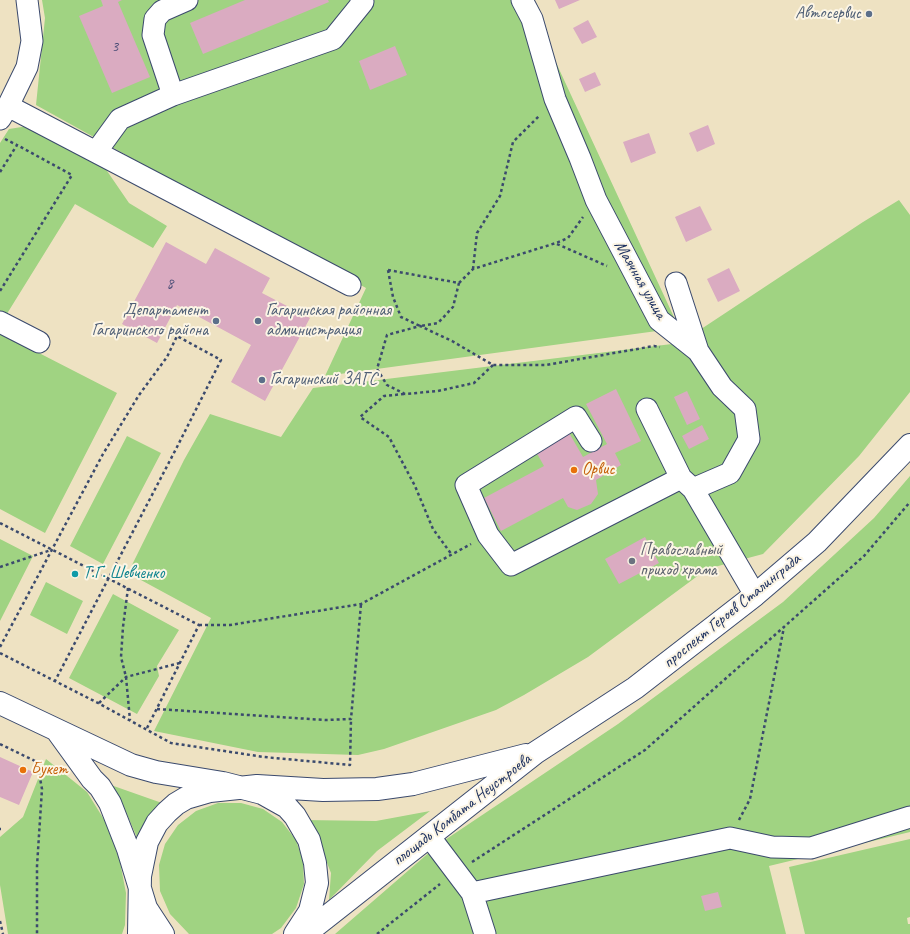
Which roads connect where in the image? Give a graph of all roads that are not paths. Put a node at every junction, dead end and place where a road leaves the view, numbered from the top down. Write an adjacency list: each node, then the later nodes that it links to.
1 (27, 0): 7 (street)
2 (187, 0): 5 (street)
3 (361, 0): 6 (street)
4 (522, 0): 13 (street, Маячная улица)
5 (166, 4): 6 (street)
6 (173, 95): 8 (street)
7 (4, 113): 8 (street)
8 (96, 152): 10 (street)
9 (676, 283): 13 (street)
10 (350, 285)
11 (0, 322): 12 (street)
12 (39, 342)
13 (698, 351): 17 (street, Маячная улица)
14 (647, 409): 17 (street)
15 (591, 441): 17 (street, Маячная улица)
16 (910, 446): 18 (main road, проспект Героев Сталинграда)
17 (687, 484): 18 (street)
18 (755, 595): 21 (main road, проспект Героев Сталинграда)
19 (0, 703): 20 (main road)
20 (57, 731): 22 (main road, площадь Комбата Неустроева); 25 (main road, площадь Комбата Неустроева)
21 (535, 753): 22 (main road, площадь Комбата Неустроева); 24 (main road, площадь Комбата Неустроева)
22 (239, 787): 25 (main road, площадь Комбата Неустроева); 29 (main road, площадь Комбата Неустроева)
23 (910, 817): 26 (street)
24 (429, 836): 26 (street); 30 (main road, площадь Комбата Неустроева)
25 (139, 889): 27 (main road, площадь Комбата Неустроева); 28 (main road, площадь Комбата Неустроева)
26 (472, 893): 31 (street)
27 (139, 934)
28 (163, 934)
29 (296, 934)
30 (305, 934)
31 (485, 934)

